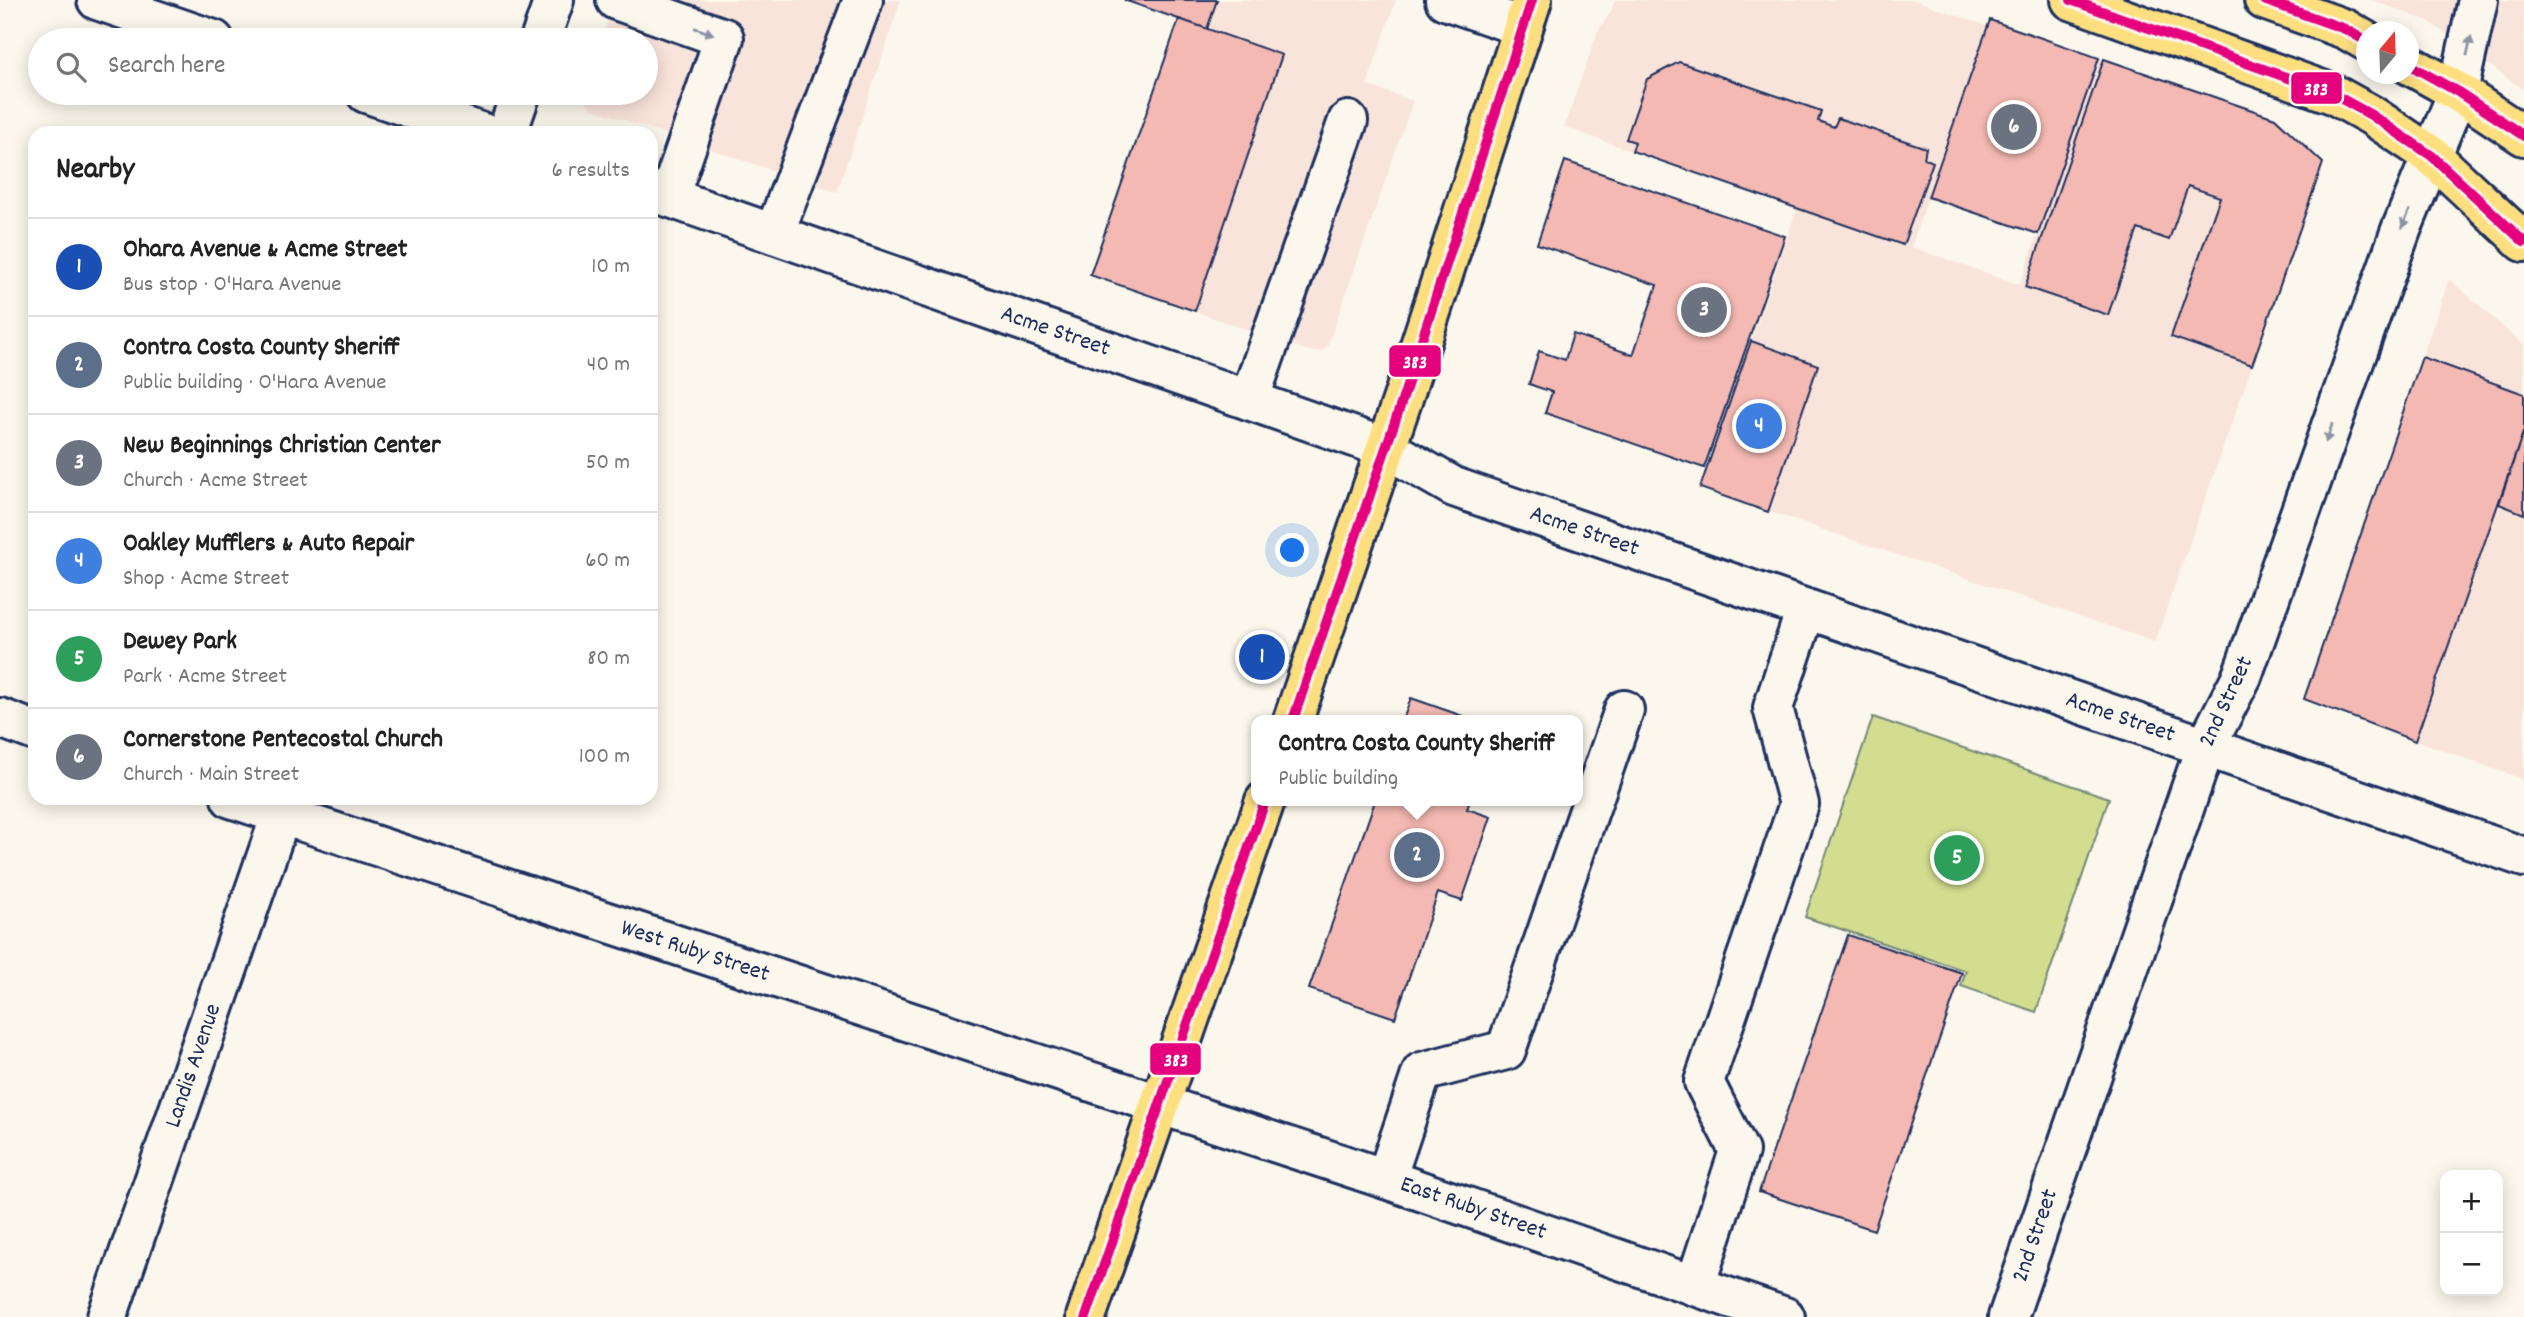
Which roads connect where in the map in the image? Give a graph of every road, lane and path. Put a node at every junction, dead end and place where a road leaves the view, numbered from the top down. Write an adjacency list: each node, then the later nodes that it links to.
1 (97, 0): 10 (street)
2 (554, 0): 11 (street)
3 (616, 0): 22 (street, one-way to 22)
4 (863, 0): 23 (street)
5 (1446, 0): 9 (street)
6 (2071, 0): 21 (main road)
7 (2264, 0): 12 (main road)
8 (2478, 0): 14 (street, 2nd Street, one-way to 8)
9 (1528, 13): 26 (main road)
10 (179, 28)
11 (544, 28)
12 (2356, 35)
13 (2419, 70): 14 (main road)
14 (2458, 92): 20 (main road); 21 (street, 2nd Street)
15 (401, 105): 18 (street)
16 (517, 105): 19 (street)
17 (1348, 121): 25 (street)
18 (463, 126)
19 (509, 126)
20 (2524, 136)
21 (2432, 156): 24 (main road); 32 (street, 2nd Street, one-way to 32)
22 (660, 194): 23 (street, Acme Street)
23 (774, 234): 25 (street, Acme Street)
24 (2524, 242)
25 (1249, 400): 26 (street, Acme Street)
26 (1386, 448): 27 (street, Acme Street); 29 (main road)
27 (1807, 609): 32 (street, Acme Street); 39 (street)
28 (1624, 710): 38 (street)
29 (1295, 715)
30 (0, 719): 31 (street)
31 (28, 728)
32 (2205, 748): 36 (street, Acme Street); 43 (street, 2nd Street)
33 (252, 805): 35 (street, West Ruby Street)
34 (1263, 806): 37 (main road)
35 (281, 815): 37 (street, West Ruby Street); 40 (street, Landis Avenue)
36 (2524, 857)
37 (1159, 1105): 38 (street, East Ruby Street); 41 (main road)
38 (1386, 1179): 39 (street, East Ruby Street)
39 (1695, 1286): 42 (street, East Ruby Street)
40 (107, 1317)
41 (1086, 1317)
42 (1785, 1317)
43 (2008, 1317)

